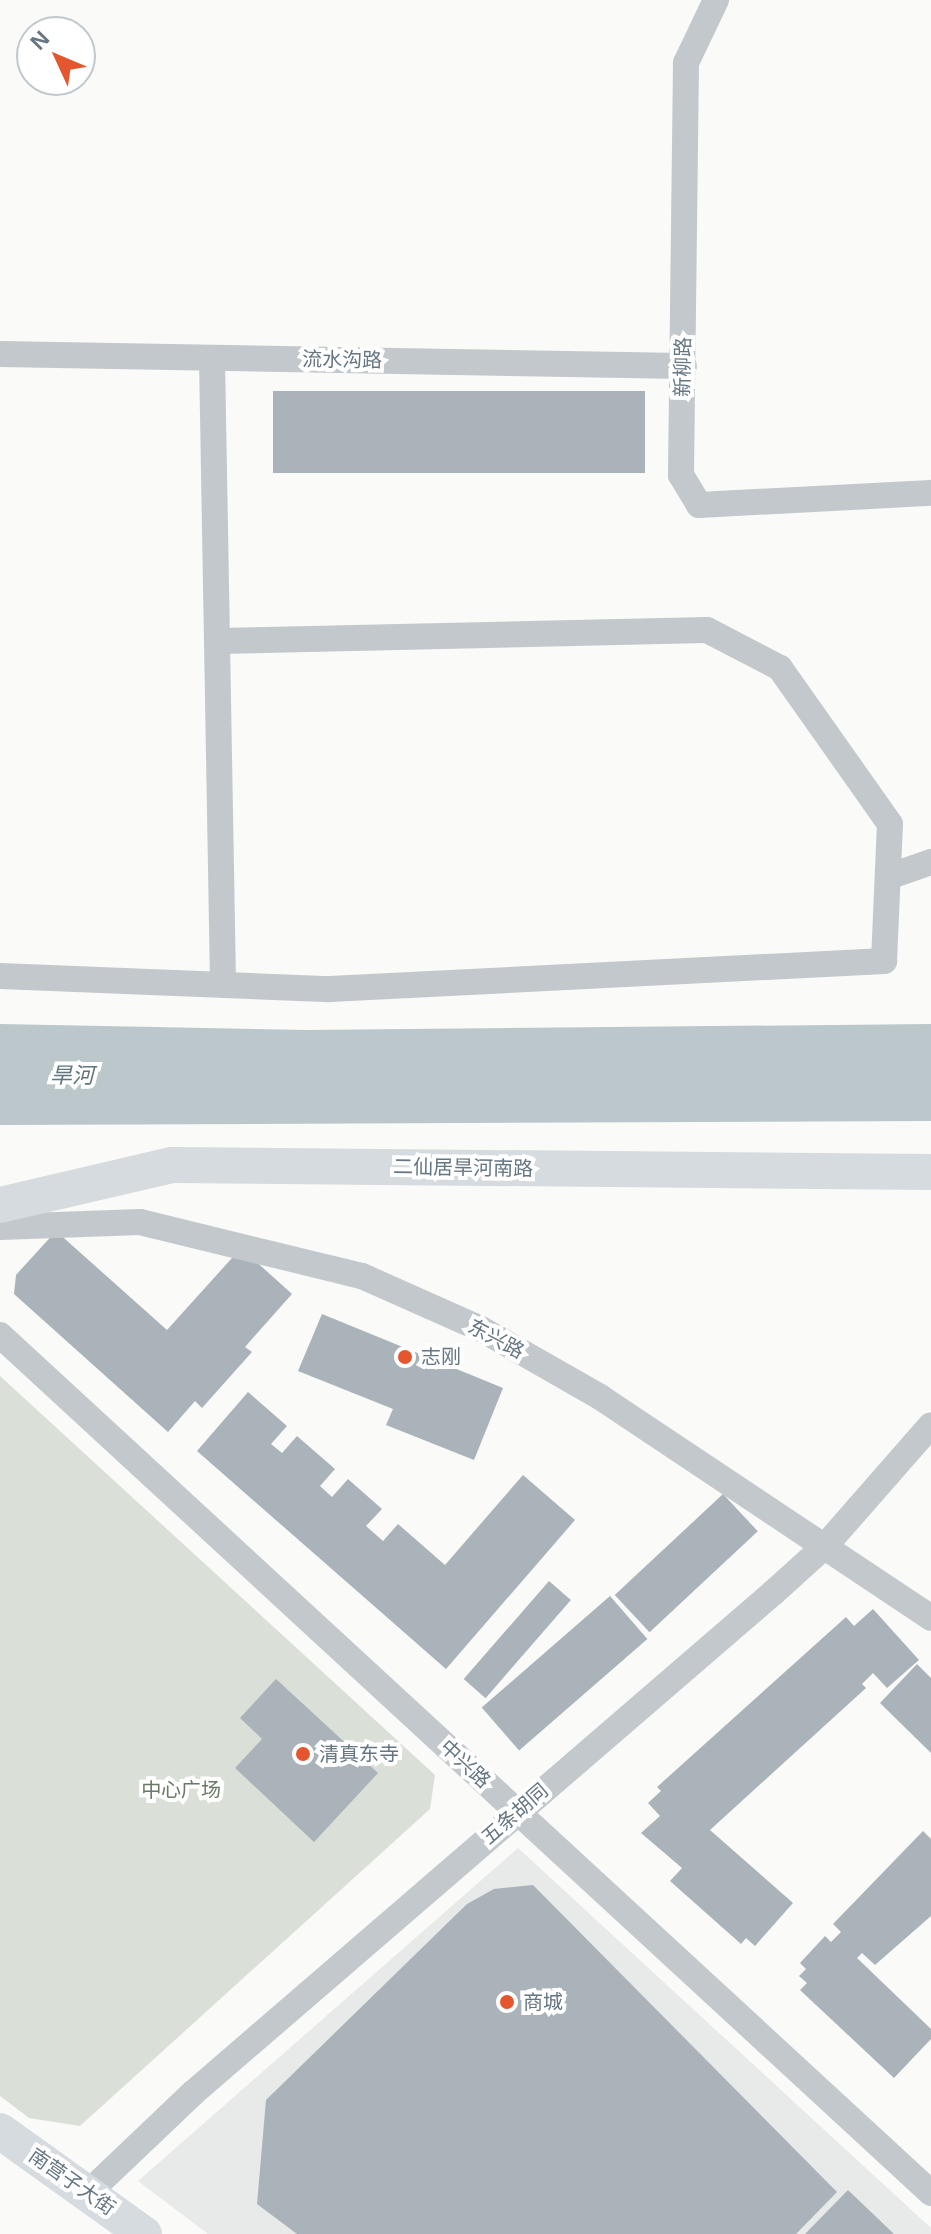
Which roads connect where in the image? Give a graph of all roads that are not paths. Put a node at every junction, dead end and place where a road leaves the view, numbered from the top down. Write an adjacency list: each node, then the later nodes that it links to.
1 (716, 0): 4 (street, 新柳路)
2 (0, 354): 3 (street, 流水沟路)
3 (212, 358): 4 (street, 流水沟路); 6 (street)
4 (684, 366): 5 (street, 新柳路)
5 (931, 493)
6 (217, 641): 8 (street); 10 (street)
7 (931, 862): 8 (street)
8 (888, 877): 10 (street)
9 (0, 976): 10 (street)
10 (223, 985)
11 (931, 1172): 12 (street, 二仙居旱河南路)
12 (0, 1205)
13 (0, 1227): 16 (street, 东兴路)
14 (0, 1335): 18 (street, 中兴路)
15 (931, 1425): 16 (street, 五条胡同)
16 (826, 1545): 17 (street, 东兴路); 18 (street, 五条胡同)
17 (931, 1618)
18 (518, 1812): 20 (street, 五条胡同); 21 (street, 中兴路)
19 (0, 2131): 20 (street, 南营子大街)
20 (88, 2193): 22 (street, 南营子大街)
21 (931, 2193)
22 (144, 2234)

